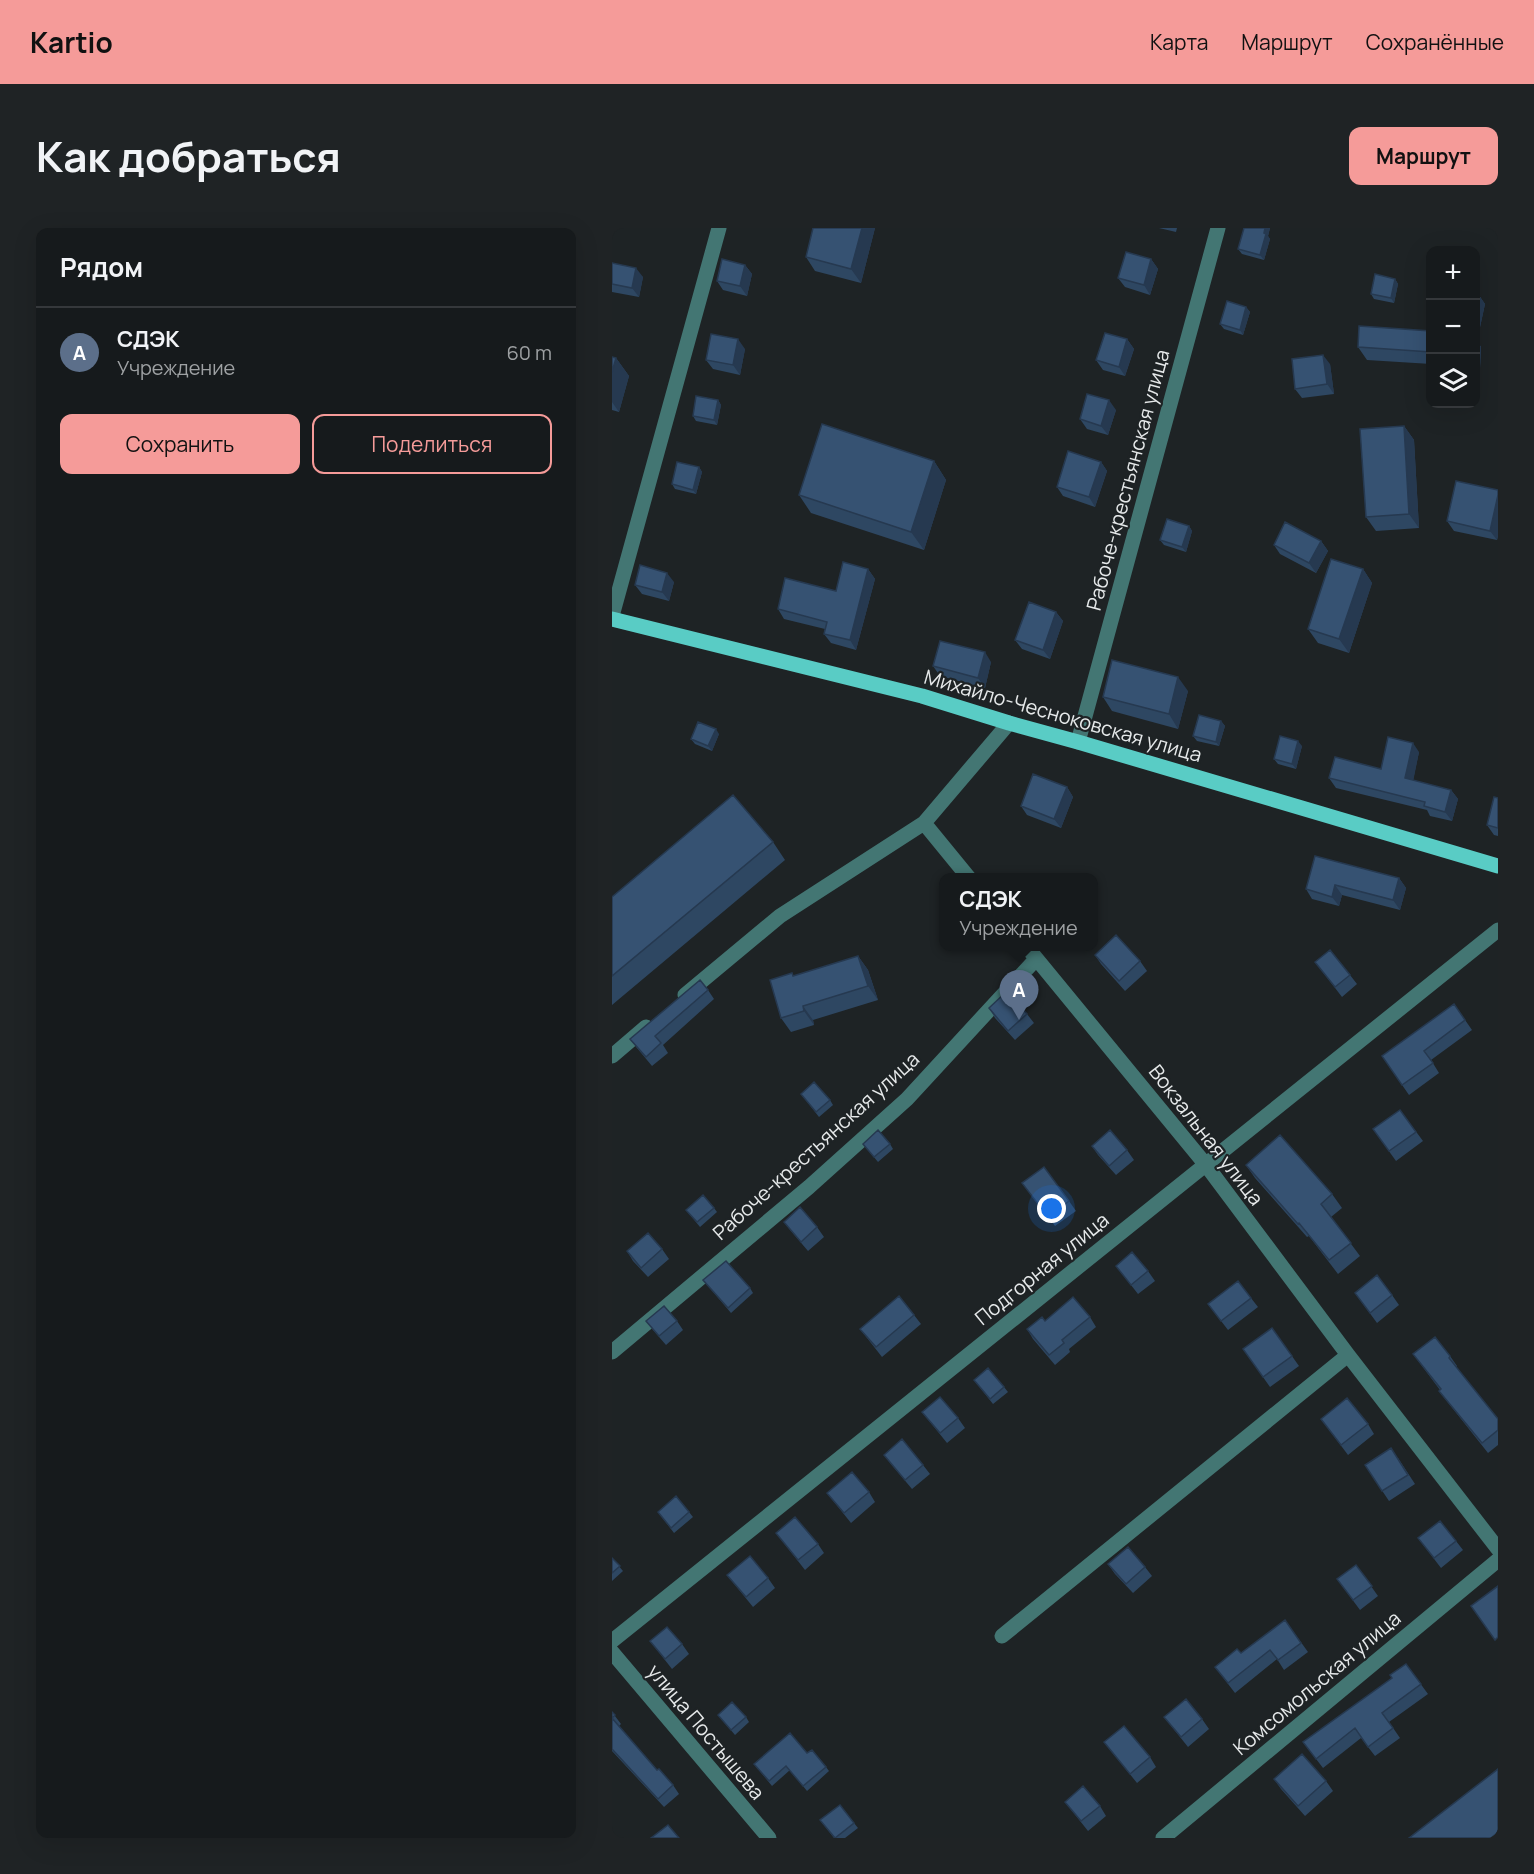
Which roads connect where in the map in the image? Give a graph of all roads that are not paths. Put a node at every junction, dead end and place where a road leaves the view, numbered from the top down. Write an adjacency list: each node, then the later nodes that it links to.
1 (719, 228): 3 (street)
2 (1218, 228): 5 (street, Рабоче-крестьянская улица)
3 (612, 618): 4 (main road, Михайло-Чесноковская улица)
4 (1009, 723): 5 (main road, Михайло-Чесноковская улица); 6 (street)
5 (1078, 742): 7 (main road, Михайло-Чесноковская улица)
6 (924, 823): 8 (street); 12 (street)
7 (1498, 866)
8 (965, 873)
9 (1498, 930): 15 (street, Подгорная улица)
10 (1030, 951): 11 (street, Вокзальная улица)
11 (1036, 959): 15 (street, Вокзальная улица); 16 (street, Рабоче-крестьянская улица)
12 (674, 1004)
13 (656, 1019): 14 (street)
14 (612, 1056)
15 (1206, 1165): 17 (street, Вокзальная улица); 21 (street, Подгорная улица)
16 (612, 1352)
17 (1348, 1354): 18 (street, Вокзальная улица); 20 (street)
18 (1498, 1549)
19 (1498, 1560): 24 (street, Комсомольская улица)
20 (1002, 1636)
21 (612, 1641)
22 (612, 1652): 23 (street, улица Постышева)
23 (769, 1838)
24 (1163, 1838)

